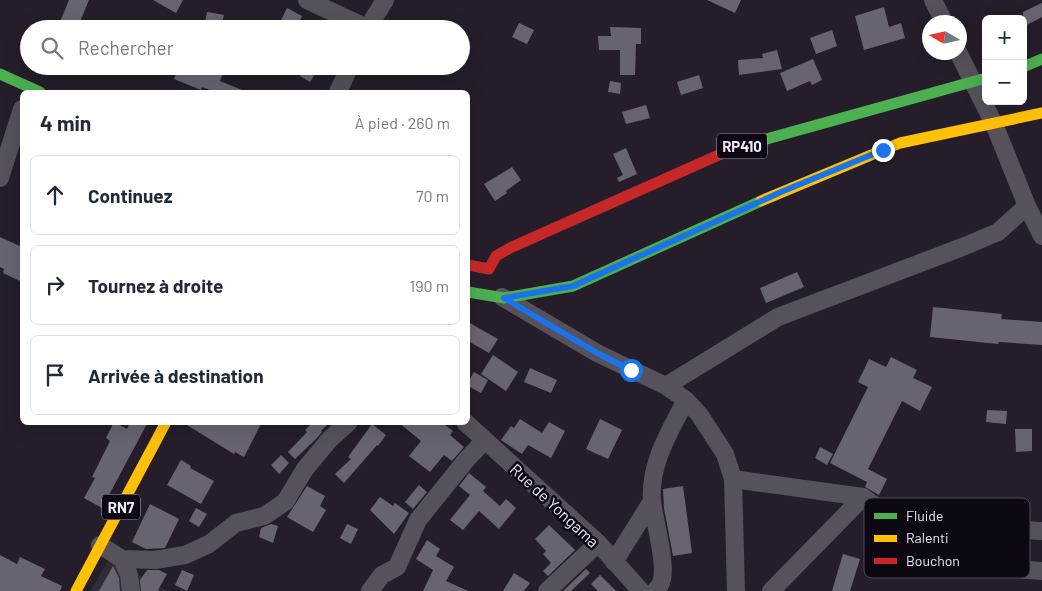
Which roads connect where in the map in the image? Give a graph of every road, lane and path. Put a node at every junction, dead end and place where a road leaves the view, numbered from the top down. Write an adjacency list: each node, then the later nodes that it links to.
1 (307, 0): 5 (street)
2 (385, 0): 6 (street)
3 (933, 0): 4 (street)
4 (940, 15)
5 (348, 20)
6 (373, 20)
7 (1042, 59): 9 (main road)
8 (964, 60): 12 (street)
9 (1027, 65)
10 (0, 74): 13 (main road)
11 (346, 75): 14 (street)
12 (979, 80): 17 (street); 22 (main road, RP410)
13 (30, 90)
14 (339, 90)
15 (1042, 112): 17 (main road)
16 (20, 115): 18 (street)
17 (994, 124): 19 (street); 24 (main road)
18 (0, 178)
19 (1027, 206): 20 (street); 25 (street)
20 (1042, 236)
21 (470, 265): 22 (main road)
22 (489, 269): 24 (street)
23 (470, 292): 24 (main road)
24 (504, 298): 25 (street)
25 (666, 386): 26 (street)
26 (686, 400): 31 (street); 33 (street)
27 (164, 425): 35 (main road, RN7)
28 (346, 425): 36 (street)
29 (468, 425): 30 (street, Rue de Yongama)
30 (485, 440): 34 (street, Rue de Yongama); 40 (street)
31 (733, 479): 32 (street); 44 (street)
32 (863, 497): 45 (street)
33 (652, 501): 37 (street); 43 (street)
34 (598, 543): 37 (street, Rue de Yongama); 41 (street)
35 (100, 545): 36 (street); 38 (main road, RN7)
36 (122, 559): 39 (street)
37 (614, 562): 42 (street, Rue de Yongama)
38 (76, 591)
39 (131, 591)
40 (370, 591)
41 (547, 591)
42 (641, 591)
43 (655, 591)
44 (736, 591)
45 (771, 591)

